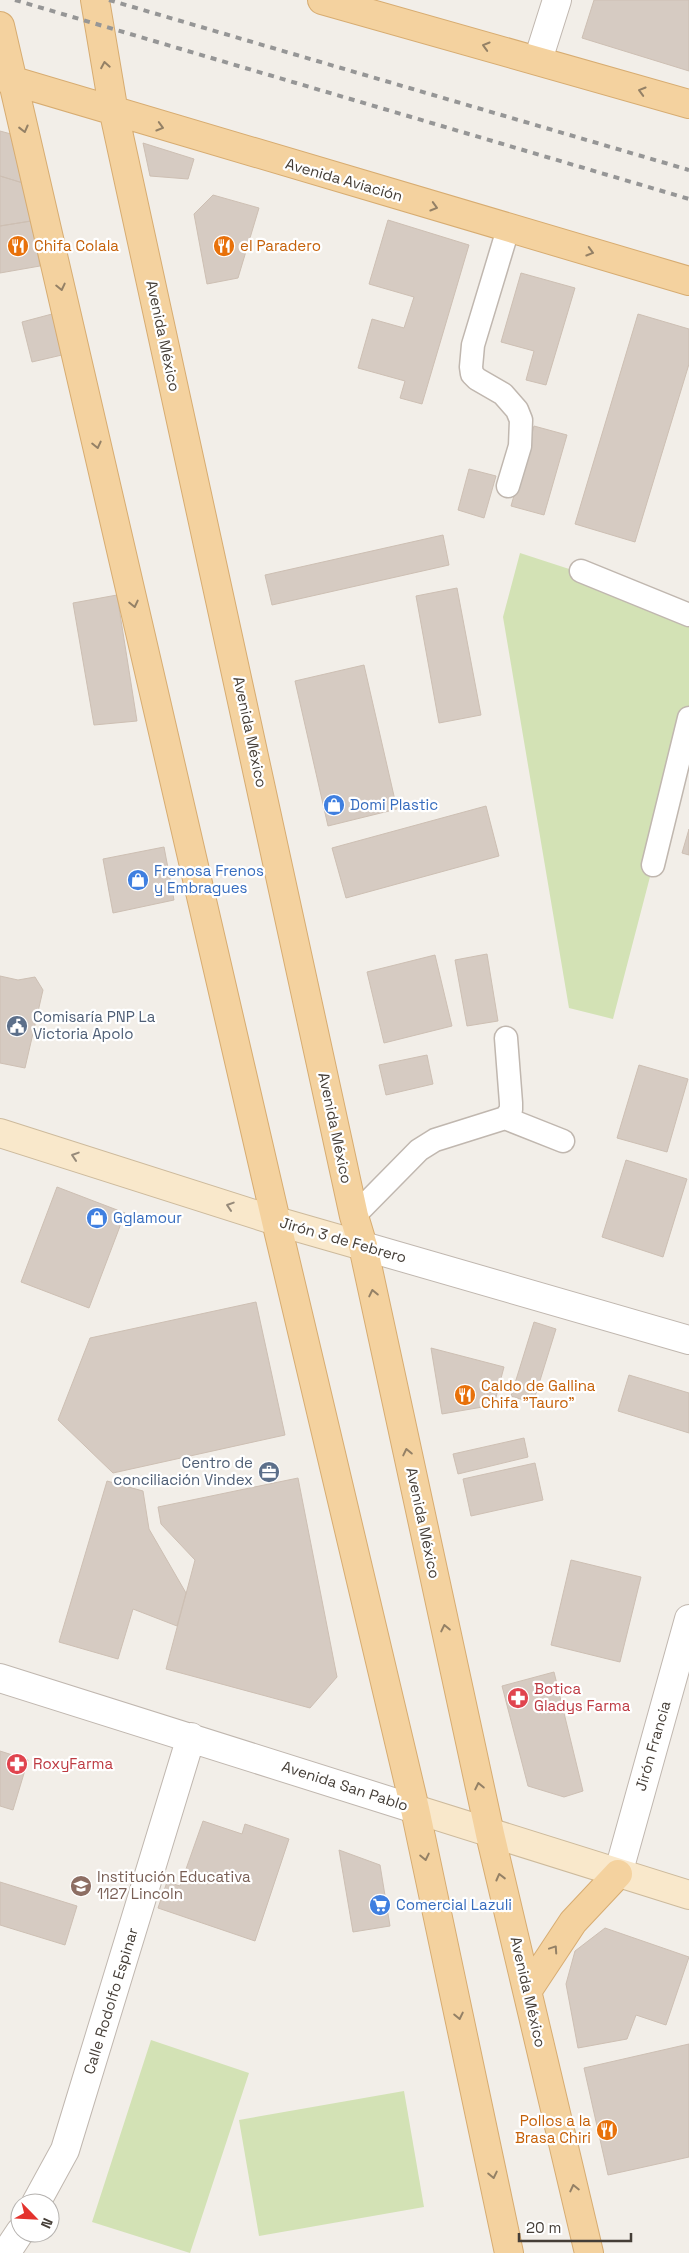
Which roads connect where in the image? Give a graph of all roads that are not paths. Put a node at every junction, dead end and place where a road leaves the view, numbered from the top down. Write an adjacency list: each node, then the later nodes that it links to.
1 (95, 0): 8 (main road, Avenida México, one-way to 1)
2 (322, 0): 5 (main road, one-way to 2)
3 (557, 0): 5 (street)
4 (0, 26): 6 (main road)
5 (538, 60): 7 (main road, one-way to 5)
6 (6, 79): 8 (main road, Avenida Aviación); 21 (main road, one-way to 21)
7 (689, 104)
8 (114, 113): 9 (main road, Avenida Aviación, one-way to 9); 20 (main road, Avenida México)
9 (508, 228): 10 (main road, Avenida Aviación, one-way to 10); 11 (lane)
10 (689, 281)
11 (508, 486)
12 (581, 571): 13 (lane)
13 (689, 615)
14 (689, 718): 15 (lane)
15 (653, 865)
16 (506, 1038): 17 (lane)
17 (505, 1118): 19 (lane); 20 (lane)
18 (0, 1132): 21 (street, Jirón 3 de Febrero, one-way to 18)
19 (563, 1141)
20 (354, 1216): 22 (main road, Avenida México)
21 (276, 1221): 22 (street, Jirón 3 de Febrero); 27 (main road)
22 (363, 1246): 23 (street, Jirón 3 de Febrero); 28 (main road, Avenida México, one-way to 22)
23 (689, 1340)
24 (689, 1619): 29 (street, Jirón Francia)
25 (0, 1678): 26 (street, Avenida San Pablo)
26 (191, 1737): 27 (street, Avenida San Pablo); 32 (street, Calle Rodolfo Espinar)
27 (415, 1809): 28 (street, Avenida San Pablo); 33 (main road, one-way to 33)
28 (490, 1834): 29 (street, Avenida San Pablo); 31 (main road, Avenida México, one-way to 28)
29 (618, 1874): 30 (street, Avenida San Pablo); 31 (main road, one-way to 29)
30 (689, 1895)
31 (528, 1990): 34 (main road, Avenida México, one-way to 31)
32 (41, 2193)
33 (509, 2253)
34 (589, 2253)

